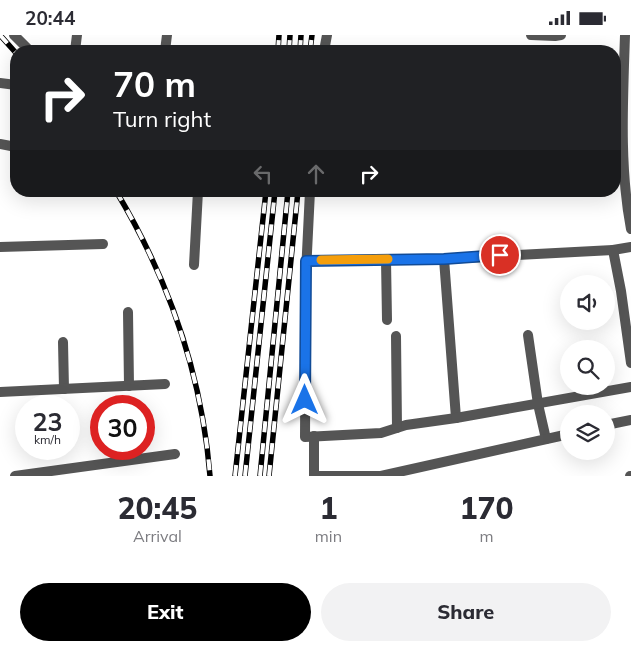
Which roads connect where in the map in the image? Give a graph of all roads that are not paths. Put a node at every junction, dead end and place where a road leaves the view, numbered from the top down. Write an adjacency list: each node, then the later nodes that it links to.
1 (14, 35): 5 (street)
2 (531, 35): 3 (street)
3 (561, 35)
4 (625, 35): 6 (street)
5 (27, 44)
6 (627, 110): 9 (street)
7 (198, 197): 17 (street)
8 (310, 197): 16 (street)
9 (631, 229)
10 (103, 244): 11 (street)
11 (0, 247)
12 (631, 247): 13 (street)
13 (613, 249): 15 (street); 23 (street)
14 (386, 259): 15 (street); 16 (street); 19 (street)
15 (444, 259): 30 (street)
16 (306, 261): 35 (street)
17 (194, 265)
18 (128, 311): 25 (street)
19 (387, 320)
20 (528, 335): 29 (street)
21 (396, 336): 33 (street)
22 (63, 342): 27 (street)
23 (631, 363)
24 (164, 384): 25 (street)
25 (129, 386): 27 (street)
26 (631, 387): 29 (street)
27 (64, 389): 28 (street)
28 (0, 392)
29 (538, 404): 30 (street); 36 (street)
30 (456, 418): 33 (street)
31 (631, 420): 32 (street)
32 (615, 423)
33 (397, 428): 35 (street)
34 (560, 436): 36 (street)
35 (314, 437): 36 (street)
36 (546, 439)
37 (175, 454): 38 (street)
38 (15, 476)

